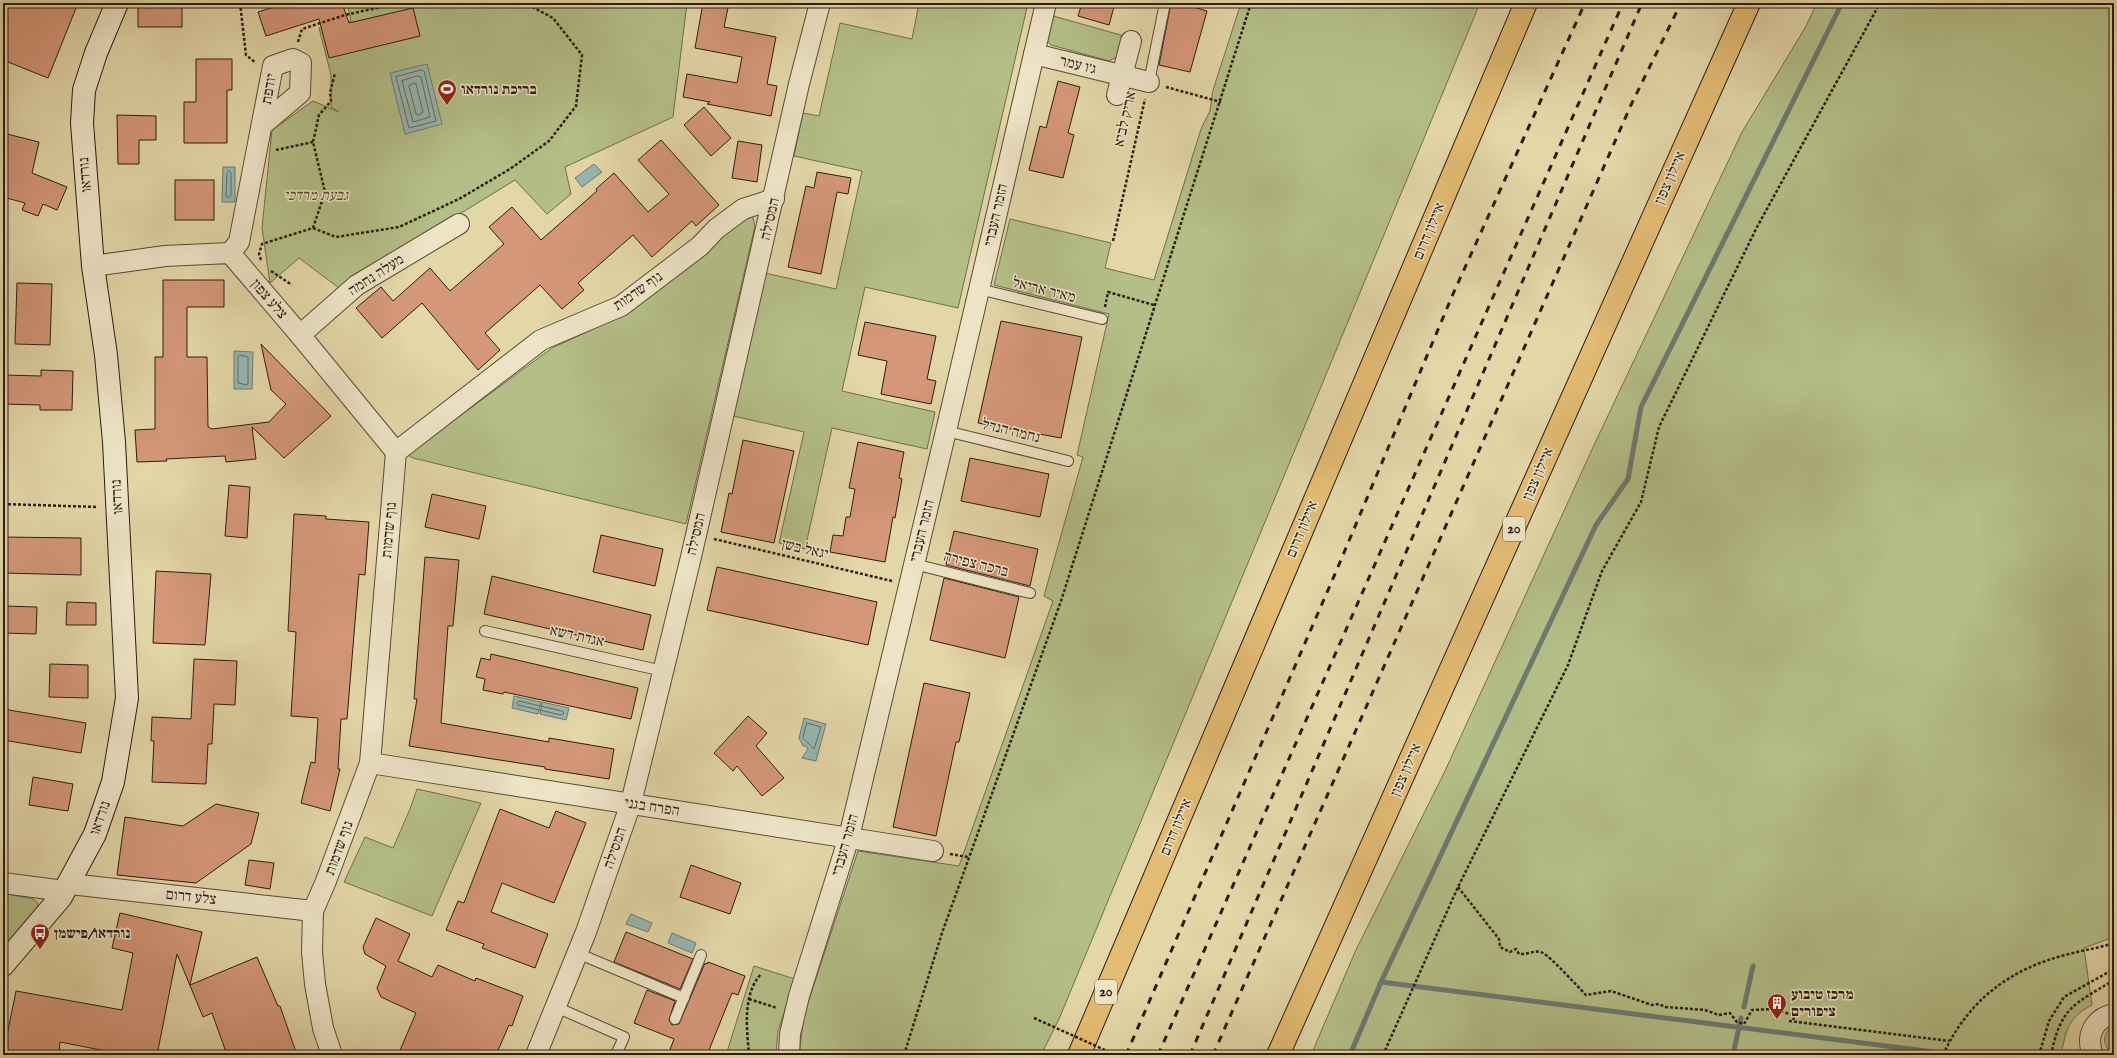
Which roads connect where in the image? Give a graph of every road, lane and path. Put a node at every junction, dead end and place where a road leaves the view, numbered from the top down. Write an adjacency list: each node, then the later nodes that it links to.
1 (117, 3): 30 (street, נורדאו)
2 (240, 3): 17 (path)
3 (399, 3): 15 (path)
4 (525, 3): 26 (path)
5 (820, 3): 24 (street, המסילה)
6 (1046, 3): 14 (street, הזמר העברי)
7 (1165, 3): 18 (lane, אריק לביא)
8 (1252, 3): 20 (path)
9 (1526, 3): 80 (highway, איילון דרום / 20)
10 (1749, 3): 28 (highway, איילון צפון / 20)
11 (1761, 3): 28 (highway)
12 (1880, 3): 55 (path)
13 (1131, 41): 19 (street)
14 (1034, 54): 19 (street, ג׳ו עמר); 34 (street, הזמר העברי)
15 (293, 59): 17 (street, יודפת); 21 (street, יודפת)
16 (335, 73): 22 (path)
17 (271, 77): 21 (street, יודפת)
18 (1149, 82): 19 (street, ג׳ו עמר); 20 (path); 27 (path, אריק לביא)
19 (1120, 85)
20 (1221, 102): 35 (path)
21 (262, 125): 23 (street, יודפת)
22 (313, 142): 23 (path); 26 (path)
23 (257, 154): 29 (street, יודפת)
24 (774, 199): 39 (street, נוף שדמות); 43 (street, המסילה)
25 (458, 224): 37 (street, מעלה נחמה)
26 (313, 228): 31 (path)
27 (1113, 242)
28 (1637, 252): 82 (highway, איילון צפון / 20)
29 (230, 253): 30 (street); 37 (street, צלע צפון)
30 (93, 266): 42 (street, נורדאו)
31 (264, 266)
32 (270, 270): 33 (path)
33 (292, 286)
34 (979, 289): 36 (lane, מאיר אריאל); 38 (street, הזמר העברי)
35 (1154, 305): 36 (path); 79 (path)
36 (1102, 319)
37 (300, 335): 39 (street, צלע צפון)
38 (946, 431): 40 (lane, נחמה הנדל); 44 (street, הזמר העברי)
39 (396, 452): 49 (street, נוף שדמות)
40 (1068, 461)
41 (3, 504): 42 (path)
42 (118, 508): 54 (street, נורדאו)
43 (696, 535): 45 (path, יגאל בשן); 48 (street, המסילה)
44 (914, 564): 45 (street, הזמר העברי); 46 (lane, ברכה צפירה)
45 (909, 584): 51 (street, הזמר העברי)
46 (1030, 593)
47 (485, 631): 48 (lane, אגדת דשא)
48 (663, 671): 50 (street, המסילה)
49 (370, 763): 50 (street, הפרח בגני); 56 (street, נוף שדמות)
50 (630, 804): 51 (street, הפרח בגני); 58 (street, המסילה)
51 (849, 837): 52 (street, הפרח בגני); 67 (street, הזמר העברי)
52 (933, 851)
53 (3, 883): 54 (street, צלע דרום)
54 (67, 887): 56 (street, צלע דרום); 60 (street, נורדאו)
55 (1458, 887): 72 (path); 83 (path)
56 (313, 911): 74 (street, נוף שדמות)
57 (2114, 943): 73 (path)
58 (577, 953): 64 (lane); 66 (street, המסילה)
59 (701, 955): 64 (lane)
60 (3, 965)
61 (2114, 969): 85 (path)
62 (761, 974): 65 (path)
63 (2114, 980): 86 (path)
64 (684, 998): 70 (lane)
65 (749, 999): 67 (path); 77 (path)
66 (556, 1007): 75 (street, המסילה); 76 (lane)
67 (795, 1014): 78 (street, הזמר העברי)
68 (2114, 1014): 87 (street)
69 (1034, 1018): 81 (path, bridge)
70 (675, 1019)
71 (1789, 1021): 72 (path)
72 (1794, 1022): 73 (path)
73 (1949, 1041): 84 (path)
74 (332, 1055)
75 (536, 1055)
76 (616, 1055)
77 (749, 1055)
78 (789, 1055)
79 (904, 1055)
80 (1079, 1055)
81 (1116, 1055)
82 (1278, 1055)
83 (1384, 1055)
84 (1943, 1055)
85 (2039, 1055)
86 (2051, 1055)
87 (2093, 1055)

